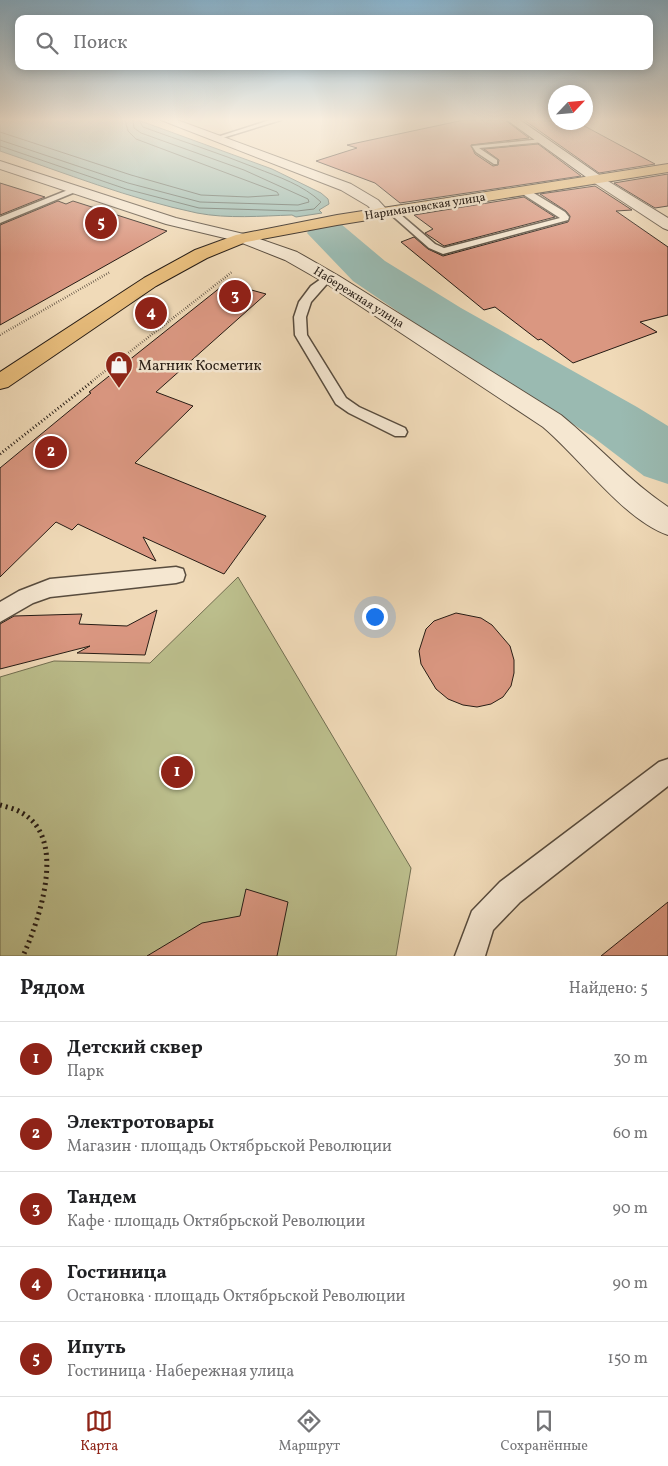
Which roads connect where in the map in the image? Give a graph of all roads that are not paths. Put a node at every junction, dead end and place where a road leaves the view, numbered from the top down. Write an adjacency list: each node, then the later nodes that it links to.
1 (0, 165): 6 (street, Набережная улица)
2 (287, 165): 8 (street)
3 (577, 165): 5 (street)
4 (668, 168): 5 (main road, Наримановская улица)
5 (598, 179): 7 (main road, Наримановская улица); 10 (street)
6 (76, 190): 9 (lane); 11 (street, Набережная улица)
7 (524, 191): 8 (main road, Наримановская улица); 8 (lane)
8 (387, 212): 11 (main road, Наримановская улица)
9 (0, 220)
10 (668, 225)
11 (242, 238): 12 (street, Набережная улица); 13 (main road, Наримановская улица)
12 (328, 277): 14 (lane); 15 (street, Набережная улица)
13 (0, 382)
14 (400, 432)
15 (666, 520)
16 (176, 575): 17 (lane)
17 (0, 612)
18 (668, 771): 19 (lane)
19 (470, 956)

